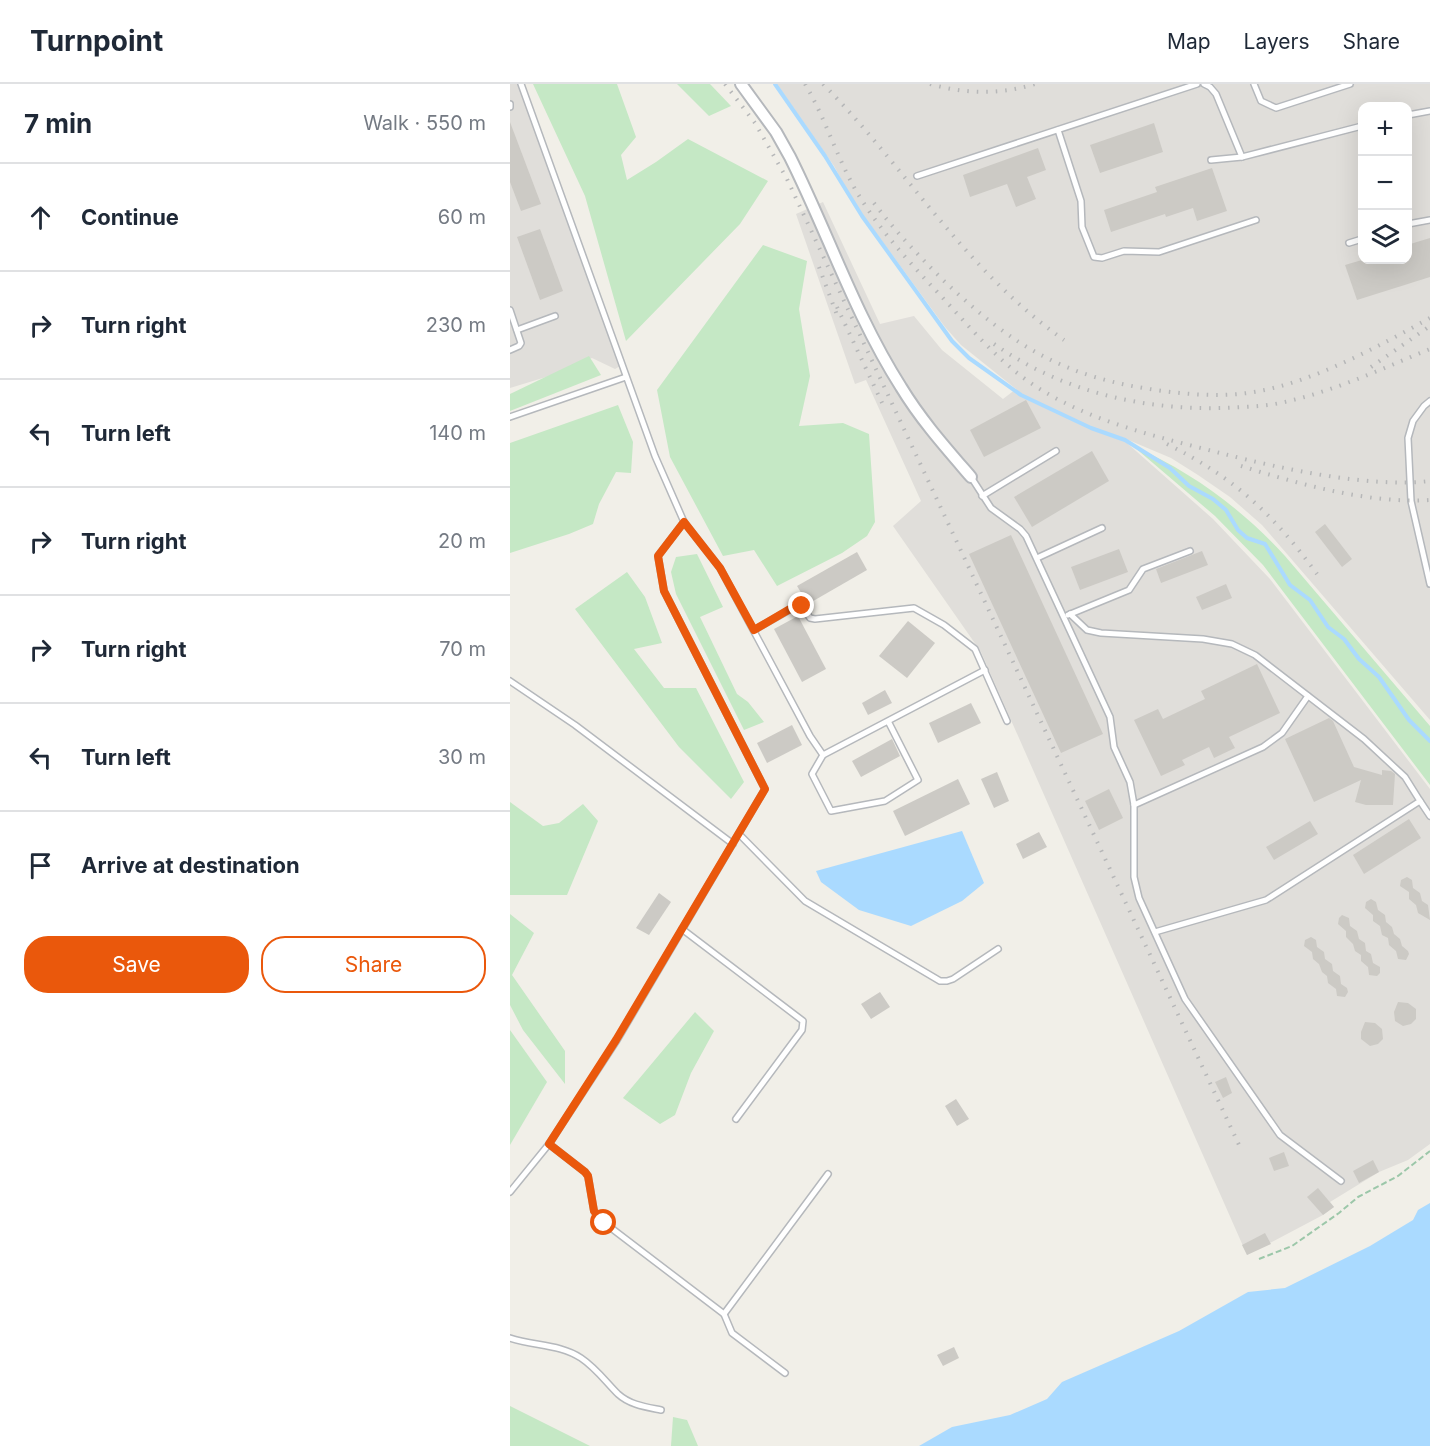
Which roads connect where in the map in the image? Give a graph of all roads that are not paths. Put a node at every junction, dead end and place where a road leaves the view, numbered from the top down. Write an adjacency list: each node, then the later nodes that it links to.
1 (521, 84): 23 (lane)
2 (741, 84): 27 (street)
3 (1197, 84): 10 (lane)
4 (1204, 84): 11 (lane)
5 (1254, 84): 6 (lane)
6 (1350, 84)
7 (1430, 111): 8 (lane)
8 (1412, 114)
9 (1358, 127): 11 (lane)
10 (1058, 130): 13 (lane); 14 (lane)
11 (1242, 158): 12 (lane)
12 (1211, 160)
13 (917, 176)
14 (1256, 220)
15 (1430, 220): 16 (lane)
16 (1412, 223)
17 (1358, 240): 18 (lane)
18 (1349, 243)
19 (510, 310): 21 (lane)
20 (555, 316): 21 (lane)
21 (517, 330): 22 (lane)
22 (510, 350)
23 (626, 377): 25 (lane); 29 (lane)
24 (1430, 402): 33 (lane)
25 (510, 417)
26 (1056, 451): 28 (lane)
27 (971, 477): 28 (lane)
28 (982, 496): 32 (lane)
29 (684, 522): 36 (lane); 46 (lane)
30 (1102, 528): 32 (lane)
31 (1190, 551): 34 (lane)
32 (1036, 558): 35 (lane)
33 (1430, 584)
34 (1070, 614): 35 (lane); 39 (lane)
35 (1064, 616): 44 (lane)
36 (754, 630): 37 (lane); 42 (lane)
37 (985, 670): 40 (lane); 41 (lane)
38 (510, 681): 47 (lane)
39 (1308, 696): 43 (lane); 44 (lane)
40 (888, 721): 42 (lane); 42 (lane)
41 (1007, 721)
42 (823, 755)
43 (1420, 801): 45 (lane); 49 (lane)
44 (1134, 805): 49 (lane)
45 (1430, 816)
46 (739, 834): 47 (lane); 50 (lane)
47 (733, 844): 48 (lane)
48 (682, 929): 51 (lane); 52 (lane)
49 (1155, 933): 54 (lane)
50 (998, 949)
51 (736, 1119)
52 (549, 1144): 55 (lane); 56 (lane)
53 (828, 1174): 56 (lane)
54 (1341, 1181)
55 (510, 1192)
56 (724, 1314): 58 (lane)
57 (510, 1338): 59 (lane)
58 (784, 1373)
59 (662, 1410)

